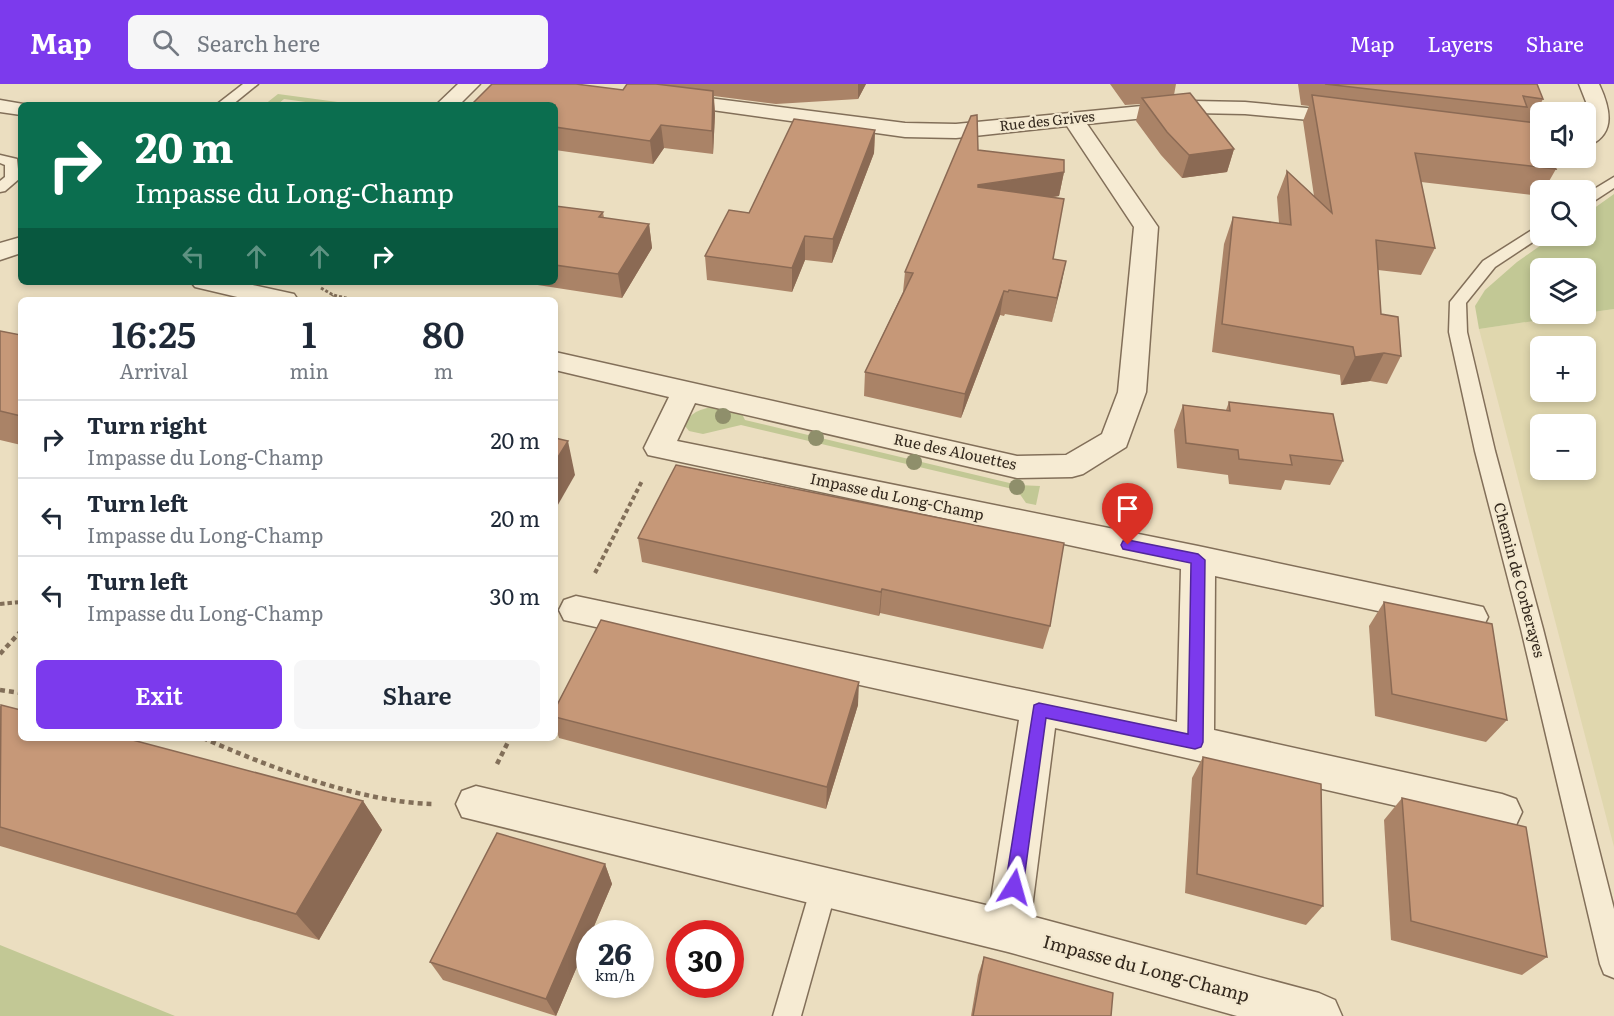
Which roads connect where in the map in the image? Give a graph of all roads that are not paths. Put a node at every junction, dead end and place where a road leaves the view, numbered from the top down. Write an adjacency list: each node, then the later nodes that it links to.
1 (250, 84): 5 (lane)
2 (470, 84): 6 (street)
3 (1589, 84): 11 (street)
4 (648, 96): 9 (street, Rue des Grives)
5 (227, 102)
6 (450, 102)
7 (0, 106): 8 (street)
8 (18, 109)
9 (1072, 118): 10 (street, Rue des Grives); 22 (street, Rue des Alouettes)
10 (1374, 121)
11 (1596, 136)
12 (0, 159): 14 (lane)
13 (1614, 181): 15 (lane)
14 (0, 188)
15 (1596, 193)
16 (1530, 237): 32 (lane, Chemin de Corberayes)
17 (18, 245): 18 (street)
18 (0, 252)
19 (218, 285): 20 (street)
20 (273, 297)
21 (558, 362): 22 (street, Rue des Alouettes)
22 (686, 391): 23 (street, Impasse du Long-Champ)
23 (1198, 560): 25 (street, Impasse du Long-Champ); 27 (street)
24 (576, 610): 26 (street)
25 (1471, 617)
26 (1039, 710): 27 (street); 31 (street)
27 (1195, 742): 29 (street)
28 (476, 804): 30 (street, Impasse du Long-Champ)
29 (1502, 812)
30 (824, 887): 31 (street, Impasse du Long-Champ); 33 (lane)
31 (1008, 931): 34 (street, Impasse du Long-Champ)
32 (1614, 964)
33 (787, 1016)
34 (1320, 1016)

